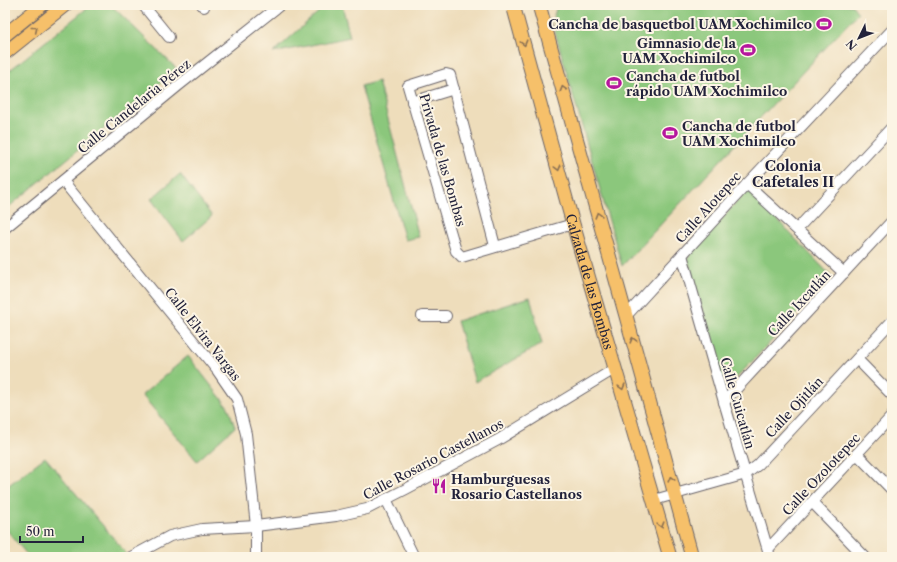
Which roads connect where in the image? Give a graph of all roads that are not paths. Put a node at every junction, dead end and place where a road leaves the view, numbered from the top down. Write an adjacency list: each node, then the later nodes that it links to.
1 (42, 5): 8 (main road)
2 (65, 5): 10 (main road, one-way to 2)
3 (143, 5): 9 (street)
4 (280, 5): 14 (street, Calle Candelaria Pérez)
5 (513, 5): 17 (main road, Calzada de las Bombas, one-way to 17)
6 (539, 5): 25 (main road, Calzada de las Bombas, one-way to 6)
7 (892, 30): 15 (street, Calle Alotepec)
8 (5, 35)
9 (169, 37)
10 (5, 53)
11 (454, 89): 12 (street); 12 (street, Privada de las Bombas); 20 (street, Privada de las Bombas)
12 (412, 102): 20 (street, Privada de las Bombas)
13 (892, 127): 19 (street)
14 (63, 181): 18 (street, Calle Candelaria Pérez); 39 (street, Calle Elvira Vargas)
15 (747, 184): 19 (street); 21 (street, Calle Alotepec)
16 (892, 221): 22 (street, Calle Ixcatlán)
17 (573, 224): 20 (street, Privada de las Bombas); 28 (main road, Calzada de las Bombas)
18 (5, 228)
19 (797, 229): 22 (street)
20 (496, 246)
21 (682, 255): 25 (street, Calle Alotepec); 30 (street, Calle Cuicatlán)
22 (844, 273): 30 (street, Calle Ixcatlán)
23 (422, 316): 24 (street)
24 (446, 316)
25 (626, 316): 35 (main road, Calzada de las Bombas, one-way to 25)
26 (892, 321): 27 (street, Calle Ojitlán)
27 (857, 359): 29 (street); 33 (street, Calle Ojitlán)
28 (616, 368): 36 (street, Calle Rosario Castellanos); 37 (main road, Calzada de las Bombas, one-way to 37)
29 (892, 395)
30 (724, 402): 33 (street, Calle Cuicatlán)
31 (892, 416): 32 (street, Calle Ozolotepec)
32 (857, 454): 34 (street); 38 (street, Calle Ozolotepec)
33 (746, 474): 35 (street, Calle Ojitlán); 40 (street, Calle Cuicatlán)
34 (892, 490)
35 (675, 495): 37 (street, Calle Ojitlán); 45 (main road, Calzada de las Bombas)
36 (386, 500): 39 (street, Calle Rosario Castellanos); 41 (street)
37 (654, 500): 44 (main road, Calzada de las Bombas, one-way to 44)
38 (813, 503): 40 (street, Calle Ozolotepec); 46 (street)
39 (256, 526): 42 (street, Calle Rosario Castellanos); 43 (street, Calle Elvira Vargas)
40 (769, 553)
41 (410, 556)
42 (131, 557)
43 (256, 557)
44 (670, 557)
45 (692, 557)
46 (865, 557)

